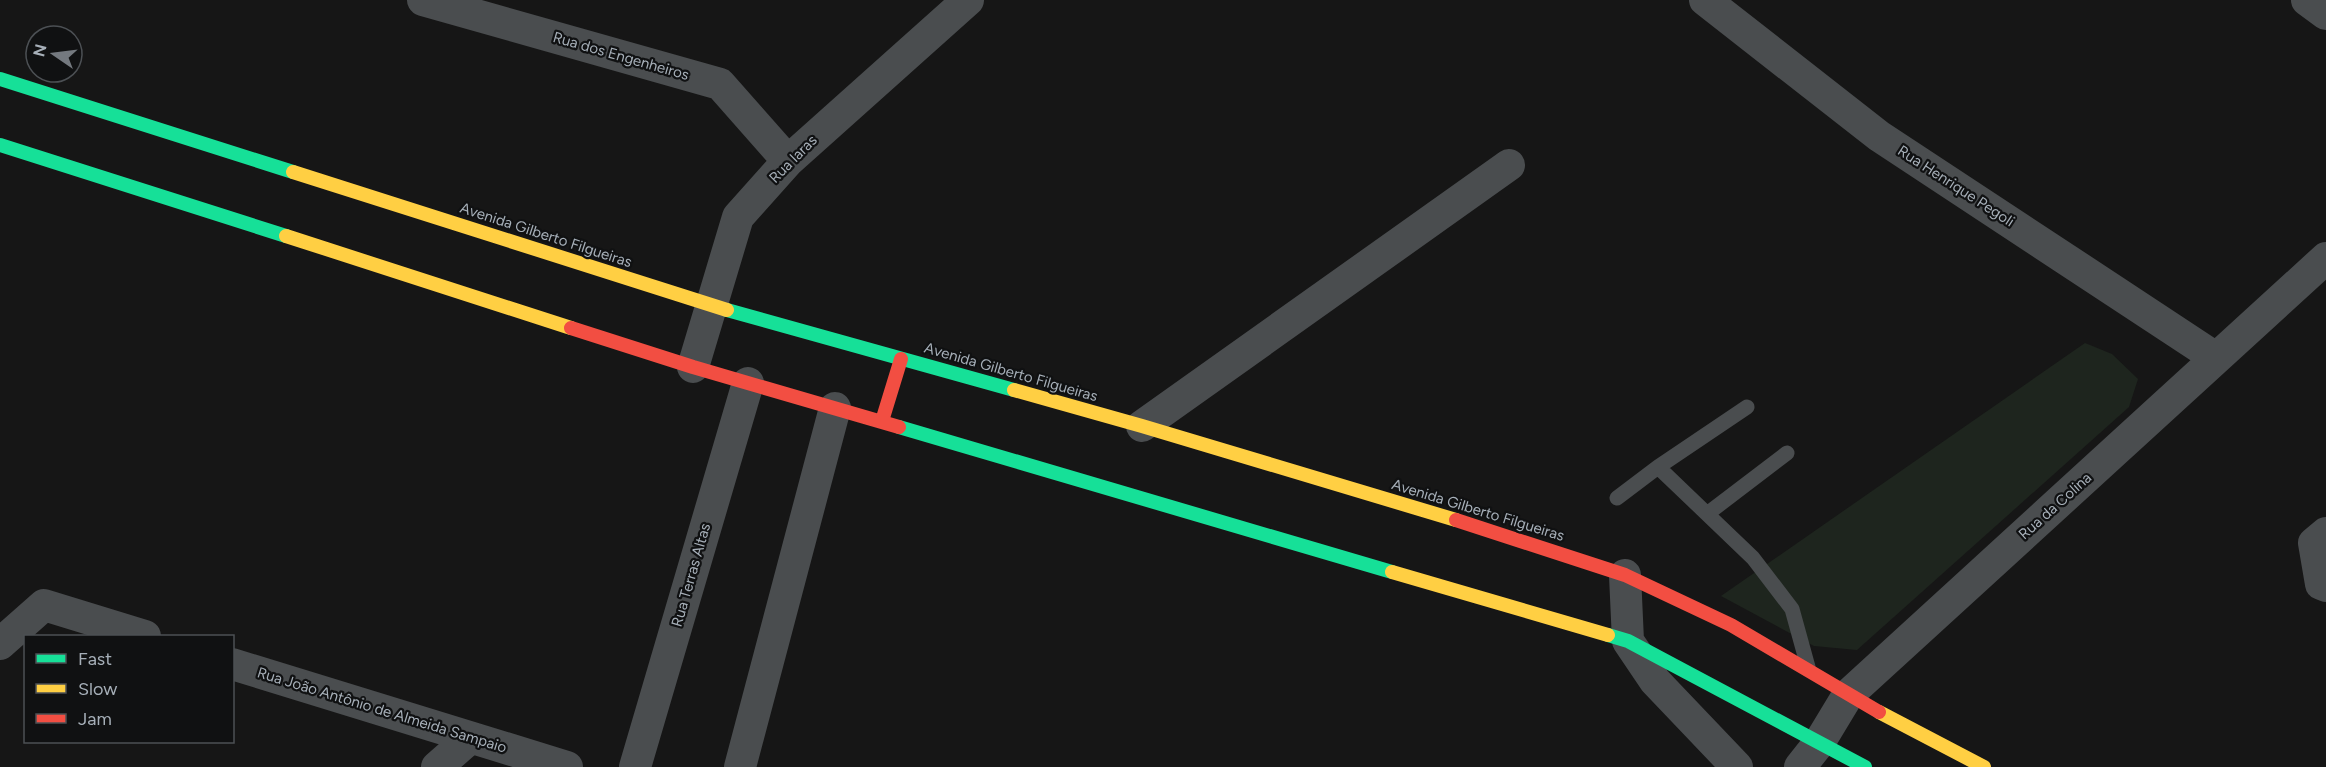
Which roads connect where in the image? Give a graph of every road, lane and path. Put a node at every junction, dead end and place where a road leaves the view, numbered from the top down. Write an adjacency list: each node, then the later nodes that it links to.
1 (423, 0): 8 (street, Rua dos Engenheiros)
2 (968, 0): 8 (street, Rua Iaras)
3 (1705, 0): 12 (street, Rua Henrique Pegoli)
4 (2307, 0): 5 (street)
5 (2326, 14)
6 (0, 79): 11 (main road, Avenida Gilberto Filgueiras)
7 (0, 145): 14 (main road)
8 (788, 161): 11 (street, Rua Iaras)
9 (1509, 165): 19 (street)
10 (2326, 258): 12 (street, Rua da Colina)
11 (713, 306): 13 (main road, Avenida Gilberto Filgueiras); 14 (street, Rua Iaras)
12 (2216, 358): 32 (street, Rua da Colina)
13 (900, 359): 18 (main road); 19 (main road, Avenida Gilberto Filgueiras)
14 (693, 367): 15 (main road)
15 (748, 383): 17 (main road); 37 (street, Rua Terras Altas)
16 (1747, 407): 21 (lane)
17 (835, 408): 18 (main road); 38 (street)
18 (882, 422): 28 (main road)
19 (1142, 426): 25 (main road, Avenida Gilberto Filgueiras)
20 (1787, 453): 23 (lane)
21 (1658, 467): 22 (lane); 23 (lane)
22 (1617, 498)
23 (1707, 514): 31 (lane)
24 (2326, 533): 26 (street)
25 (1625, 575): 28 (street); 31 (main road, Avenida Gilberto Filgueiras)
26 (2326, 586)
27 (142, 635): 29 (street)
28 (1628, 641): 34 (main road); 39 (street)
29 (0, 644)
30 (234, 665): 33 (street, Rua João Antônio de Almeida Sampaio)
31 (1808, 670): 32 (main road, Avenida Gilberto Filgueiras)
32 (1848, 696): 34 (street, Rua da Colina); 42 (main road, Avenida Gilberto Filgueiras)
33 (470, 738): 35 (street); 36 (street, Rua João Antônio de Almeida Sampaio)
34 (1819, 743): 40 (street, Rua da Colina); 41 (main road)
35 (437, 767)
36 (567, 767)
37 (635, 767)
38 (740, 767)
39 (1737, 767)
40 (1800, 767)
41 (1865, 767)
42 (1984, 767)

